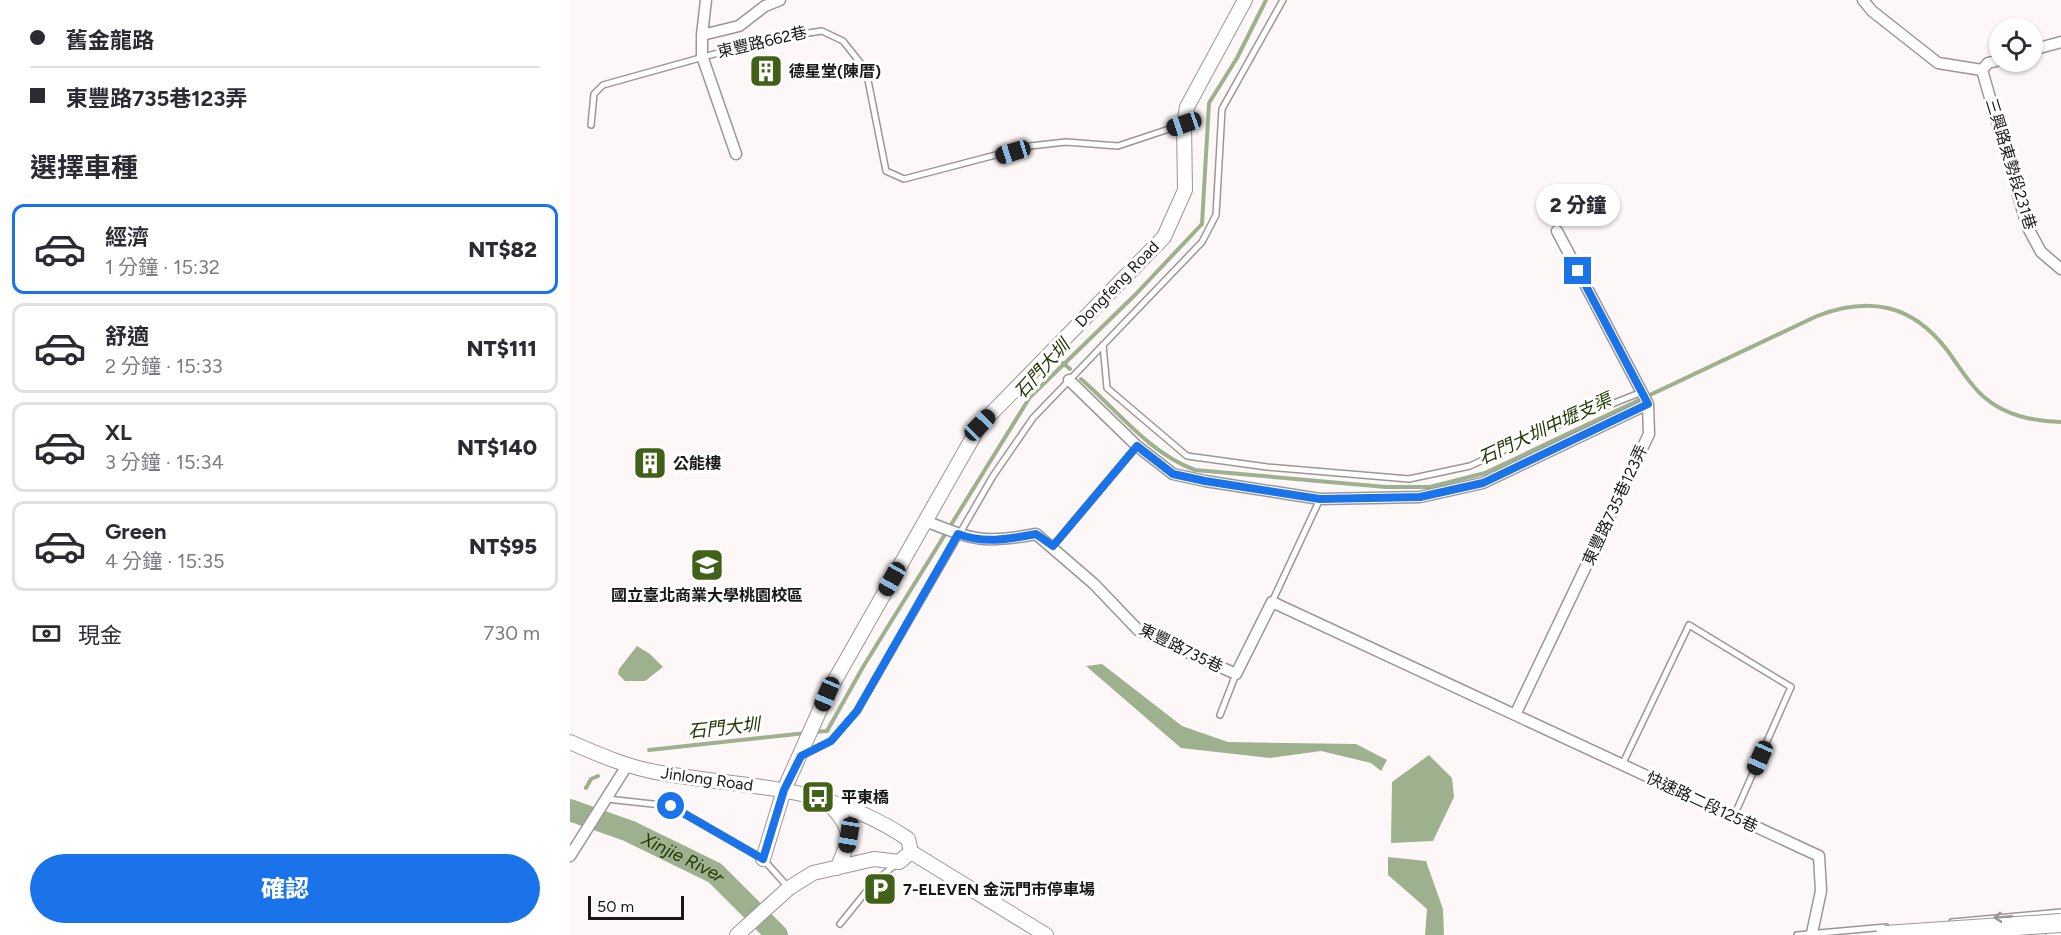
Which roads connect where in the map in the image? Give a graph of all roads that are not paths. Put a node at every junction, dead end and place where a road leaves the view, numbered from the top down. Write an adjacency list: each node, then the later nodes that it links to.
1 (706, 0): 6 (street)
2 (780, 0): 6 (street)
3 (1245, 0): 12 (street, Dongfeng Road)
4 (1283, 0): 17 (lane)
5 (1863, 0): 11 (street)
6 (702, 35): 9 (street)
7 (2061, 42): 8 (street)
8 (2043, 47)
9 (702, 56): 12 (lane, 東豐路662巷); 13 (lane, 東豐路662巷); 14 (street)
10 (1989, 63): 11 (street)
11 (1982, 70): 16 (street, 三興路東勢段231巷)
12 (1184, 124): 23 (street, Dongfeng Road)
13 (591, 125)
14 (736, 154)
15 (1557, 231): 19 (street, 東豐路735巷123弄)
16 (2061, 269)
17 (1103, 345): 18 (lane); 19 (lane)
18 (1069, 380): 21 (street); 24 (lane)
19 (1642, 392): 20 (street, 東豐路735巷123弄)
20 (1648, 404): 22 (street); 28 (street, 東豐路735巷123弄)
21 (1137, 446): 22 (street); 25 (lane)
22 (1320, 499): 26 (lane)
23 (925, 521): 24 (street, 東豐路735巷); 31 (street, Dongfeng Road)
24 (956, 533): 25 (street, 東豐路735巷); 31 (lane)
25 (1053, 546): 27 (street, 東豐路735巷)
26 (1272, 602): 27 (street, 東豐路735巷); 28 (street)
27 (1236, 674): 29 (lane)
28 (1515, 714): 33 (street, 快速路二段125巷)
29 (1220, 715)
30 (570, 742): 32 (street, Jinlong Road)
31 (803, 751): 34 (street)
32 (628, 764): 34 (street, Jinlong Road); 36 (street)
33 (1622, 765): 37 (street, 快速路二段125巷); 37 (lane)
34 (784, 790): 35 (street, Jinlong Road); 40 (street)
35 (824, 799): 38 (street, Jinlong Road); 42 (street)
36 (605, 802): 39 (street); 40 (lane)
37 (1734, 816): 49 (street, 快速路二段125巷)
38 (911, 852): 41 (street); 52 (street)
39 (570, 856)
40 (763, 859): 43 (lane)
41 (899, 862): 42 (street); 47 (lane)
42 (837, 868): 43 (street)
43 (789, 888): 51 (street)
44 (2061, 912): 45 (lane, one-way to 45)
45 (1943, 922)
46 (2061, 923): 48 (highway, bridge)
47 (840, 924)
48 (1890, 931): 49 (lane)
49 (1812, 933): 53 (lane)
50 (2061, 934): 54 (highway)
51 (737, 935)
52 (1046, 935)
53 (1797, 935)
54 (2055, 935)

